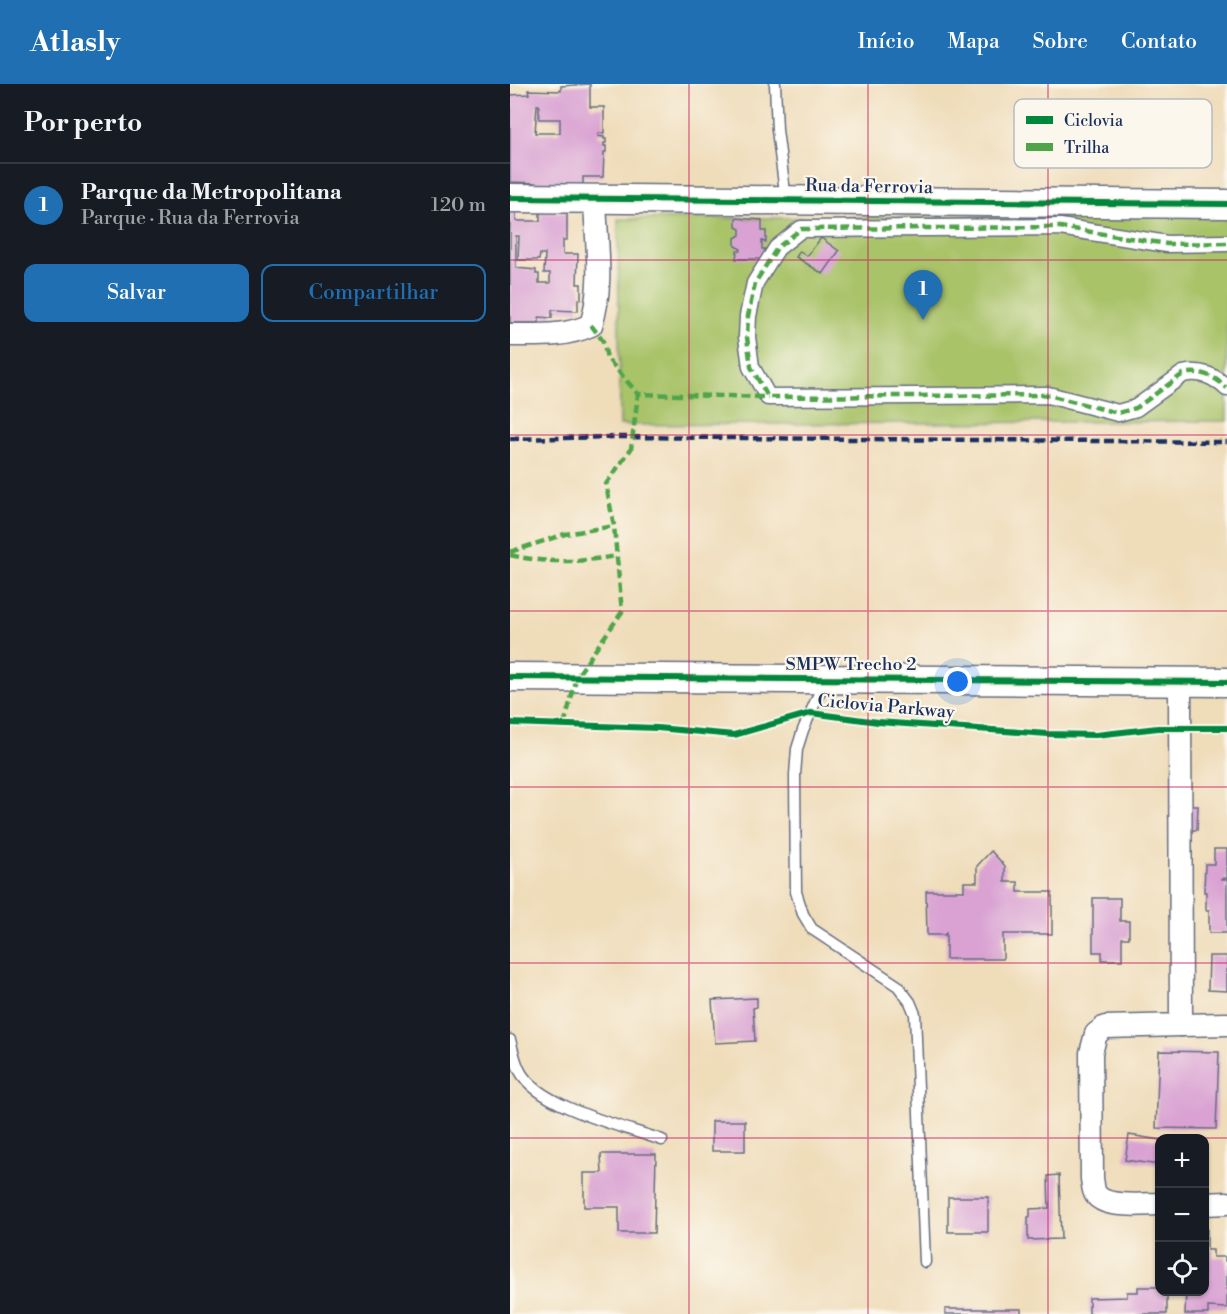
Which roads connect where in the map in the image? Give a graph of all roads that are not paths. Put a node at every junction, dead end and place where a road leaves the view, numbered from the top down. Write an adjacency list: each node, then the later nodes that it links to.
1 (775, 84): 4 (lane)
2 (510, 198): 3 (street, Rua da Ferrovia)
3 (595, 200): 4 (street, Rua da Ferrovia); 7 (street)
4 (786, 200): 5 (street, Rua da Ferrovia)
5 (1227, 204)
6 (1227, 243): 8 (street)
7 (510, 335)
8 (1227, 388)
9 (510, 677): 10 (street, SMPW Trecho 2)
10 (826, 679): 11 (street, SMPW Trecho 2); 20 (lane)
11 (1180, 682): 12 (street, SMPW Trecho 2); 14 (street)
12 (1227, 682)
13 (1227, 1024): 14 (street)
14 (1181, 1025): 18 (street)
15 (510, 1040): 16 (lane)
16 (662, 1140)
17 (1227, 1203): 19 (street)
18 (1155, 1204)
19 (1209, 1204)
20 (925, 1262)

